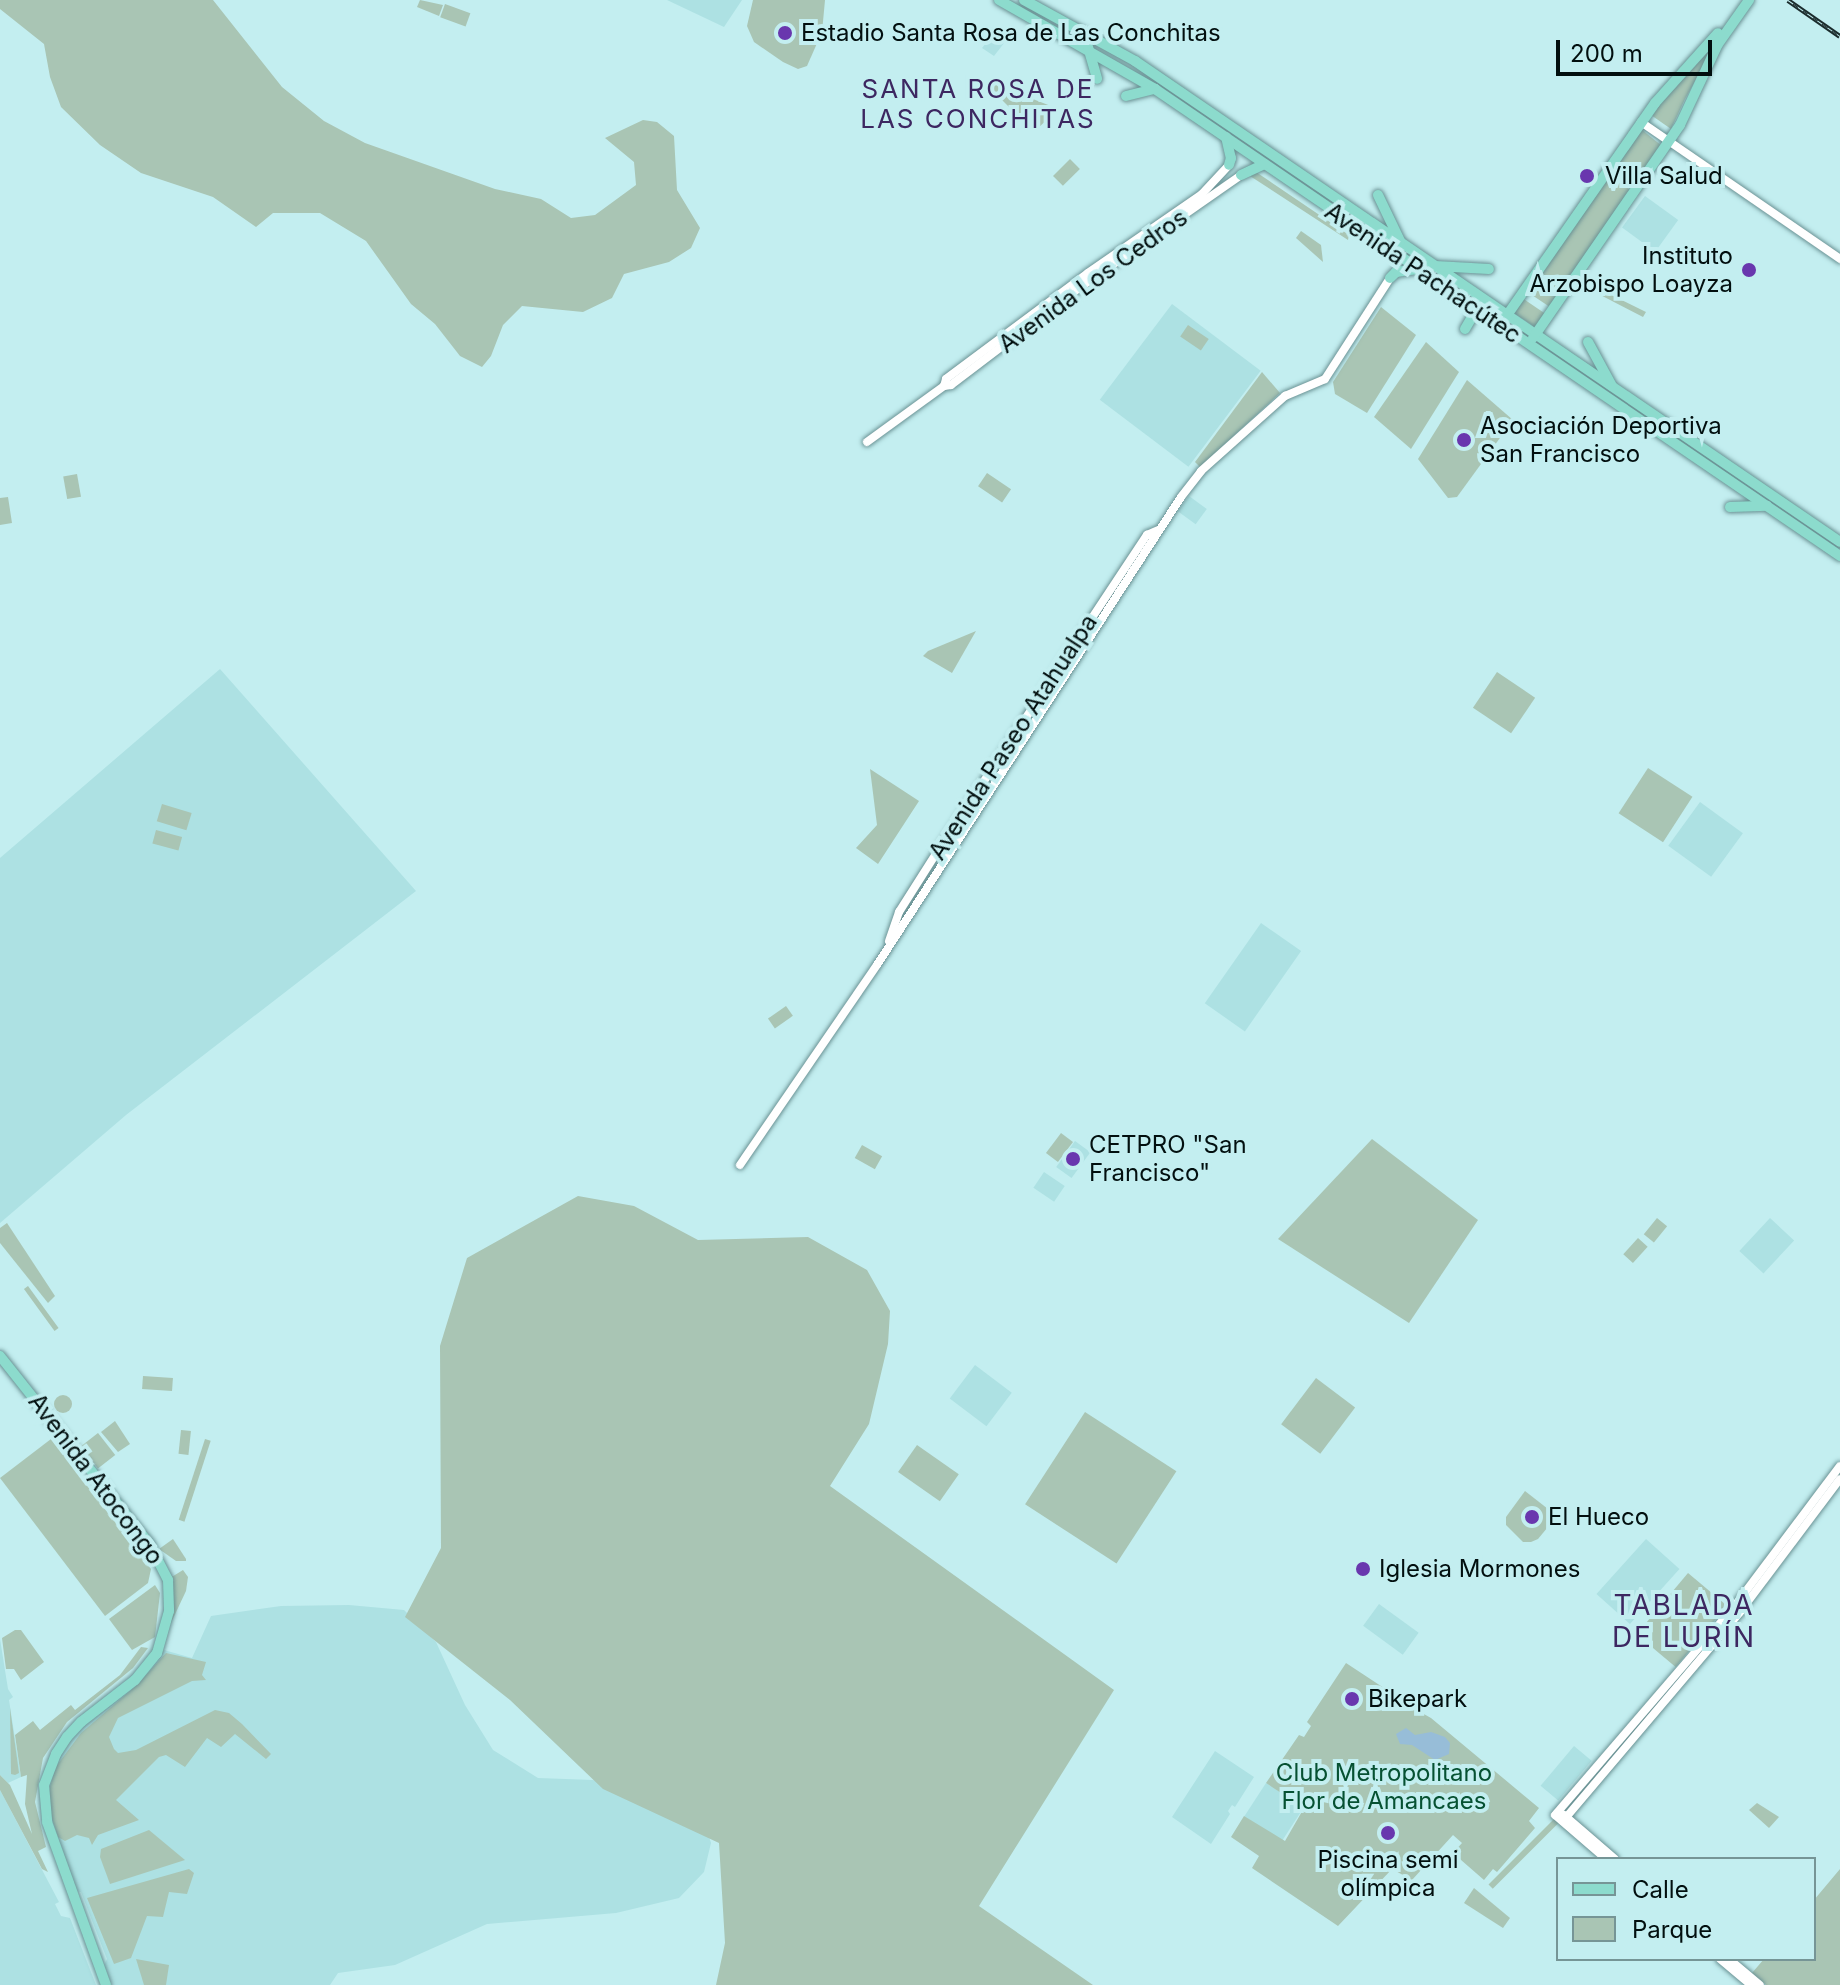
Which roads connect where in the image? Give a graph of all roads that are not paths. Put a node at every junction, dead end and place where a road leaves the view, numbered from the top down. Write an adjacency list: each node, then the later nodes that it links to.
1 (1000, 0): 5 (main road, Avenida Pachacútec)
2 (1024, 0): 9 (main road, Avenida Pachacútec)
3 (1741, 0): 10 (main road)
4 (1749, 0): 13 (main road)
5 (1088, 47): 6 (main road); 7 (main road, Avenida Pachacútec)
6 (1097, 79)
7 (1155, 89): 8 (main road); 11 (main road, Avenida Pachacútec)
8 (1126, 96)
9 (1213, 113): 11 (main road); 20 (main road, Avenida Pachacútec)
10 (1641, 122): 13 (street); 27 (main road)
11 (1206, 124): 12 (main road, Avenida Pachacútec)
12 (1226, 137): 14 (main road, Avenida Pachacútec); 15 (main road)
13 (1669, 141): 21 (street); 30 (main road)
14 (1265, 164): 17 (main road); 23 (main road, Avenida Pachacútec)
15 (1229, 165): 16 (street, Avenida Los Cedros)
16 (1220, 175): 18 (street); 33 (street, Avenida Los Cedros)
17 (1241, 175): 18 (street, Avenida Los Cedros)
18 (1229, 183): 33 (street, Avenida Los Cedros)
19 (1378, 195): 20 (main road)
20 (1400, 242): 22 (main road, Avenida Pachacútec)
21 (1840, 259)
22 (1435, 266): 24 (main road); 27 (main road, Avenida Pachacútec)
23 (1417, 269): 25 (main road); 26 (main road, Avenida Pachacútec)
24 (1489, 269)
25 (1390, 278): 41 (street, Avenida Paseo Atahualpa)
26 (1472, 307): 28 (main road, Avenida Pachacútec); 29 (main road)
27 (1507, 315): 28 (main road); 30 (main road, Avenida Pachacútec)
28 (1500, 326): 32 (main road, Avenida Pachacútec)
29 (1465, 329)
30 (1535, 334): 32 (main road); 34 (main road, Avenida Pachacútec)
31 (1588, 342): 34 (main road)
32 (1528, 345): 36 (main road, Avenida Pachacútec)
33 (944, 386): 35 (street, Avenida Los Cedros)
34 (1613, 387): 38 (main road, Avenida Pachacútec)
35 (867, 442)
36 (1767, 506): 37 (main road); 38 (main road, Avenida Pachacútec)
37 (1730, 507)
38 (1793, 517): 39 (main road, Avenida Pachacútec); 40 (main road, Avenida Pachacútec)
39 (1840, 542)
40 (1840, 556)
41 (740, 1165)
42 (0, 1356): 52 (main road, Avenida Atocongo)
43 (0, 1366): 51 (main road, Avenida Atocongo)
44 (1840, 1466): 46 (street)
45 (1840, 1479): 46 (street)
46 (1561, 1816): 47 (street); 48 (street)
47 (1604, 1857)
48 (1612, 1857)
49 (1722, 1961): 53 (street)
50 (1731, 1961): 54 (street)
51 (99, 1985)
52 (106, 1985)
53 (1751, 1985)
54 (1760, 1985)

